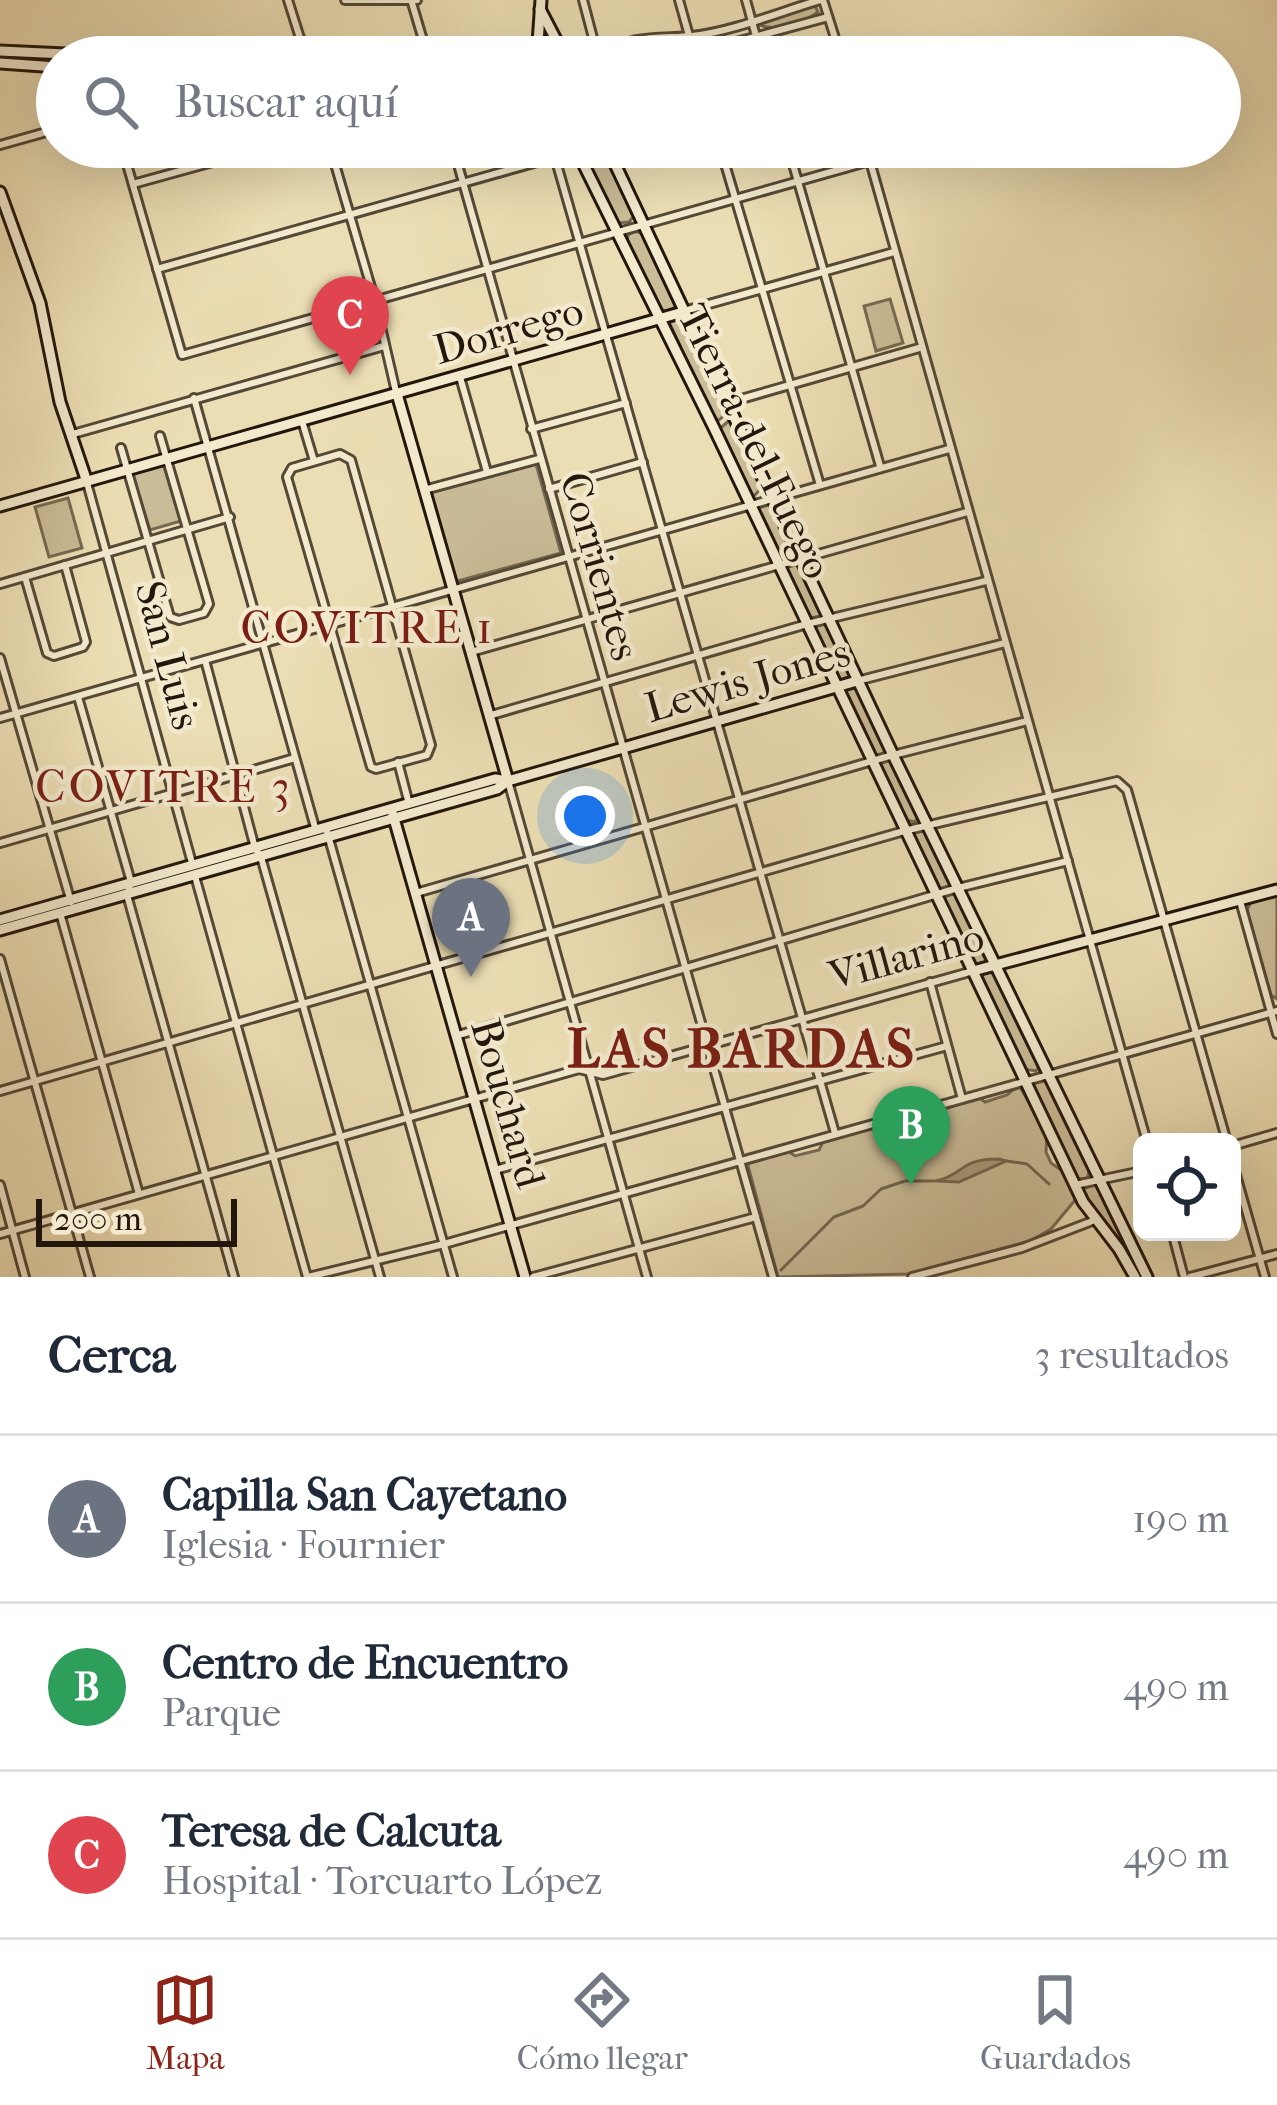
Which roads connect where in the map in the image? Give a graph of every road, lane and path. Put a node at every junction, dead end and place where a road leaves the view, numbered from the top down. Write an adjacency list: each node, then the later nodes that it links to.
1 (288, 0): 11 (street)
2 (345, 0): 3 (street)
3 (413, 0): 12 (street)
4 (583, 0): 15 (street)
5 (679, 0): 17 (street)
6 (746, 0): 10 (street)
7 (821, 0): 9 (street); 10 (street)
8 (540, 4): 13 (street); 14 (street)
9 (828, 17): 18 (street); 19 (street)
10 (752, 20): 17 (street); 18 (street)
11 (299, 36)
12 (422, 36)
13 (538, 36)
14 (555, 36)
15 (594, 36)
16 (660, 36): 17 (street)
17 (689, 36)
18 (756, 36)
19 (835, 36)
20 (0, 50): 21 (street)
21 (36, 52)
22 (0, 63): 23 (street)
23 (36, 66)
24 (36, 135): 25 (street)
25 (0, 145)
26 (128, 168): 39 (street)
27 (191, 168): 39 (street)
28 (336, 168): 43 (street)
29 (459, 168): 40 (street, Corrientes)
30 (519, 168): 40 (street)
31 (558, 168): 46 (street)
32 (585, 168): 45 (street, Tierra del Fuego)
33 (617, 168): 44 (street, Tierra del Fuego)
34 (726, 168): 42 (street)
35 (794, 168): 38 (street)
36 (847, 168): 38 (street)
37 (872, 168): 47 (street)
38 (798, 183): 42 (street); 50 (street)
39 (133, 184): 48 (street)
40 (463, 185): 43 (street); 49 (street, Corrientes)
41 (0, 192): 68 (street, San Luis)
42 (736, 200): 44 (street); 51 (street)
43 (350, 215): 48 (street); 52 (street)
44 (644, 224): 45 (street); 53 (street, Tierra del Fuego)
45 (617, 232): 46 (street); 54 (street, Tierra del Fuego)
46 (579, 244): 49 (street); 55 (street)
47 (894, 252): 50 (street, Dorrego); 57 (street)
48 (157, 268): 52 (street)
49 (485, 271): 52 (street); 58 (street, Corrientes)
50 (825, 271): 51 (street, Dorrego); 59 (street)
51 (762, 289): 53 (street, Dorrego); 61 (street)
52 (376, 301): 56 (street)
53 (683, 312): 54 (street, Dorrego); 65 (street, Tierra del Fuego)
54 (660, 318): 55 (street, Dorrego); 85 (street, Tierra del Fuego)
55 (605, 335): 58 (street, Dorrego); 64 (street)
56 (384, 346): 62 (street); 63 (street)
57 (920, 348): 59 (street); 72 (street)
58 (512, 362): 60 (street, Dorrego); 67 (street, Corrientes)
59 (853, 367): 61 (street); 77 (street)
60 (460, 376): 62 (street, Dorrego); 79 (street)
61 (790, 385): 65 (street); 81 (street)
62 (397, 394): 66 (street, Dorrego); 82 (street)
63 (194, 398): 68 (street); 70 (street)
64 (626, 403): 67 (street); 76 (street)
65 (727, 403): 84 (street, Tierra del Fuego)
66 (302, 421): 70 (street, Dorrego); 75 (street)
67 (531, 429): 74 (street, Corrientes)
68 (73, 434): 80 (street, San Luis)
69 (160, 436): 73 (street)
70 (210, 447): 73 (street, Dorrego); 88 (street)
71 (121, 448): 78 (street)
72 (950, 448): 77 (street); 87 (street)
73 (168, 459): 78 (street, Dorrego); 89 (street)
74 (539, 459): 79 (street); 83 (street, Corrientes)
75 (314, 460): 102 (street); 105 (street)
76 (644, 462): 83 (street); 90 (street)
77 (880, 466): 81 (street)
78 (128, 470): 80 (street, Dorrego); 91 (street)
79 (487, 472): 82 (street)
80 (87, 482): 86 (street, Dorrego); 92 (street, San Luis)
81 (820, 485): 84 (street)
82 (424, 490): 100 (street)
83 (548, 490): 93 (street, Corrientes)
84 (771, 497): 85 (street); 94 (street, Tierra del Fuego)
85 (749, 505): 90 (street); 96 (street, Tierra del Fuego)
86 (0, 506)
87 (967, 512): 94 (street); 98 (street)
88 (230, 517): 89 (street); 107 (street)
89 (189, 529): 91 (street); 91 (street)
90 (663, 530): 93 (street); 101 (street)
91 (149, 540): 92 (street)
92 (106, 553): 95 (street); 113 (street, San Luis)
93 (566, 556): 100 (street); 104 (street, Corrientes)
94 (800, 560): 96 (street); 103 (street, Tierra del Fuego)
95 (65, 565): 97 (street); 97 (street)
96 (778, 566): 101 (street); 106 (street, Tierra del Fuego)
97 (26, 577): 99 (street)
98 (986, 581): 103 (street); 108 (street)
99 (0, 584)
100 (452, 588): 102 (street); 109 (street)
101 (681, 594): 104 (street); 110 (street)
102 (392, 606): 105 (street); 127 (street)
103 (830, 619): 106 (street); 114 (street, Tierra del Fuego)
104 (586, 621): 109 (street); 115 (street, Corrientes)
105 (329, 624): 107 (street); 127 (street)
106 (807, 624): 110 (street); 116 (street, Tierra del Fuego)
107 (264, 643): 112 (street); 125 (street)
108 (1005, 643): 114 (street, Lewis Jones); 121 (street)
109 (471, 652): 119 (street)
110 (698, 656): 115 (street); 122 (street)
111 (0, 658): 118 (street)
112 (205, 660): 113 (street); 128 (street)
113 (141, 679): 117 (street); 130 (street, San Luis)
114 (857, 681): 116 (street, Lewis Jones); 124 (street, Tierra del Fuego)
115 (604, 685): 119 (street); 123 (street, Corrientes)
116 (836, 687): 122 (street, Lewis Jones); 126 (street, Tierra del Fuego)
117 (78, 697): 118 (street); 134 (street)
118 (16, 714): 120 (street); 137 (street)
119 (488, 716): 129 (street)
120 (0, 718)
121 (1027, 721): 124 (street); 131 (street)
122 (717, 722): 123 (street, Lewis Jones); 132 (street)
123 (623, 749): 129 (street, Lewis Jones); 138 (street, Corrientes)
124 (892, 755): 126 (street); 136 (street, Tierra del Fuego)
125 (295, 758): 128 (street); 140 (street)
126 (873, 761): 132 (street); 139 (street, Tierra del Fuego)
127 (398, 763): 133 (street)
128 (233, 774): 130 (street); 142 (street)
129 (508, 781): 133 (street, Lewis Jones); 144 (street)
130 (172, 792): 134 (street); 145 (street, San Luis)
131 (1050, 798): 136 (street); 143 (street); 158 (street)
132 (740, 802): 138 (street); 146 (street)
133 (411, 808): 135 (street, Lewis Jones)
134 (111, 810): 137 (street); 147 (street)
135 (393, 814): 140 (street, Lewis Jones); 150 (street, Bouchard)
136 (928, 825): 139 (street); 148 (street, Tierra del Fuego)
137 (49, 827): 141 (street); 155 (street)
138 (646, 829): 144 (street); 153 (street, Corrientes)
139 (904, 831): 146 (street); 152 (street, Tierra del Fuego)
140 (322, 834): 142 (street, Lewis Jones); 169 (street)
141 (0, 843)
142 (258, 852): 145 (street, Lewis Jones); 170 (street)
143 (1068, 861): 148 (street); 162 (street)
144 (527, 862): 150 (street); 160 (street)
145 (194, 870): 147 (street, Lewis Jones); 151 (street, Lewis Jones); 174 (street, San Luis)
146 (761, 874): 153 (street); 161 (street)
147 (130, 882): 151 (street); 155 (street, Lewis Jones)
148 (958, 888): 152 (street); 164 (street, Tierra del Fuego)
149 (1277, 890): 154 (street, Villarino)
150 (416, 893): 165 (street, Bouchard)
151 (127, 895): 155 (street, Lewis Jones); 178 (street)
152 (934, 895): 161 (street); 167 (street, Tierra del Fuego)
153 (667, 901): 160 (street); 166 (street, Corrientes)
154 (1240, 901): 158 (street, Villarino); 172 (street)
155 (72, 904): 156 (street, Lewis Jones)
156 (58, 908): 157 (street, Lewis Jones); 159 (street, Lewis Jones); 182 (street)
157 (0, 920)
158 (1163, 922): 162 (street, Villarino); 175 (street)
159 (0, 930)
160 (550, 934): 165 (street); 171 (street)
161 (781, 943): 166 (street); 173 (street)
162 (1091, 943): 164 (street, Villarino); 181 (street)
163 (0, 959): 186 (street)
164 (996, 965): 167 (street, Villarino); 184 (street, Tierra del Fuego)
165 (435, 967): 169 (street); 177 (street, Bouchard)
166 (687, 970): 171 (street); 179 (street, Corrientes)
167 (974, 971): 168 (street, Villarino); 185 (street, Tierra del Fuego)
168 (930, 982): 173 (street, Villarino); 180 (street)
169 (372, 985): 170 (street); 192 (street)
170 (303, 1004): 174 (street); 197 (street)
171 (569, 1004): 177 (street); 183 (street)
172 (1274, 1012): 175 (street); 176 (street)
173 (801, 1018): 179 (street, Villarino); 187 (street)
174 (239, 1023): 178 (street); 200 (street, San Luis)
175 (1196, 1034): 181 (street); 195 (street)
176 (1277, 1034)
177 (455, 1036): 189 (street, Bouchard)
178 (170, 1041): 182 (street); 204 (street)
179 (708, 1045): 183 (street, Villarino); 191 (street, Corrientes)
180 (946, 1046): 187 (street); 190 (street)
181 (1123, 1054): 184 (street); 194 (street)
182 (101, 1062): 186 (street); 209 (street)
183 (591, 1071): 189 (street, Villarino); 198 (street)
184 (1048, 1072): 185 (street); 205 (street, Tierra del Fuego)
185 (1024, 1079): 190 (street); 207 (street, Tierra del Fuego)
186 (35, 1081): 188 (street); 211 (street)
187 (819, 1083): 191 (street); 193 (street)
188 (0, 1091)
189 (474, 1099): 192 (street, Villarino); 202 (street, Bouchard)
190 (962, 1099): 193 (street)
191 (726, 1110): 198 (street); 201 (street, Corrientes)
192 (408, 1118): 197 (street, Villarino); 218 (street)
193 (835, 1133): 201 (street)
194 (1145, 1133)
195 (1226, 1133)
196 (1277, 1133): 199 (street)
197 (342, 1136): 200 (street, Villarino); 222 (street)
198 (610, 1141): 202 (street); 208 (street)
199 (1241, 1141)
200 (273, 1156): 204 (street, Villarino); 226 (street, San Luis)
201 (741, 1161): 208 (street); 212 (street, Corrientes)
202 (495, 1171): 214 (street, Bouchard)
203 (1133, 1174): 205 (street)
204 (206, 1175): 209 (street, Villarino); 225 (street)
205 (1101, 1182): 207 (street); 234 (street, Tierra del Fuego)
206 (0, 1185): 215 (street)
207 (1075, 1185): 213 (street, Tierra del Fuego)
208 (623, 1193): 214 (street); 219 (street)
209 (139, 1194): 211 (street, Villarino)
210 (1241, 1194): 221 (street)
211 (73, 1213): 215 (street, Villarino); 224 (street)
212 (756, 1217): 219 (street); 231 (street, Corrientes)
213 (1095, 1220): 232 (street); 233 (street, Tierra del Fuego)
214 (510, 1225): 218 (street); 229 (street, Bouchard)
215 (13, 1231): 216 (street, Villarino); 223 (street)
216 (0, 1234)
217 (1175, 1241): 235 (street)
218 (444, 1244): 222 (street); 228 (street)
219 (640, 1250): 229 (street); 230 (street)
220 (1277, 1254): 221 (street)
221 (1259, 1259): 235 (street); 236 (street)
222 (376, 1263): 226 (street); 227 (street)
223 (25, 1277)
224 (90, 1277)
225 (235, 1277)
226 (308, 1277)
227 (380, 1277)
228 (453, 1277)
229 (529, 1277)
230 (647, 1277)
231 (773, 1277)
232 (912, 1277)
233 (1135, 1277)
234 (1147, 1277)
235 (1187, 1277)
236 (1264, 1277)

